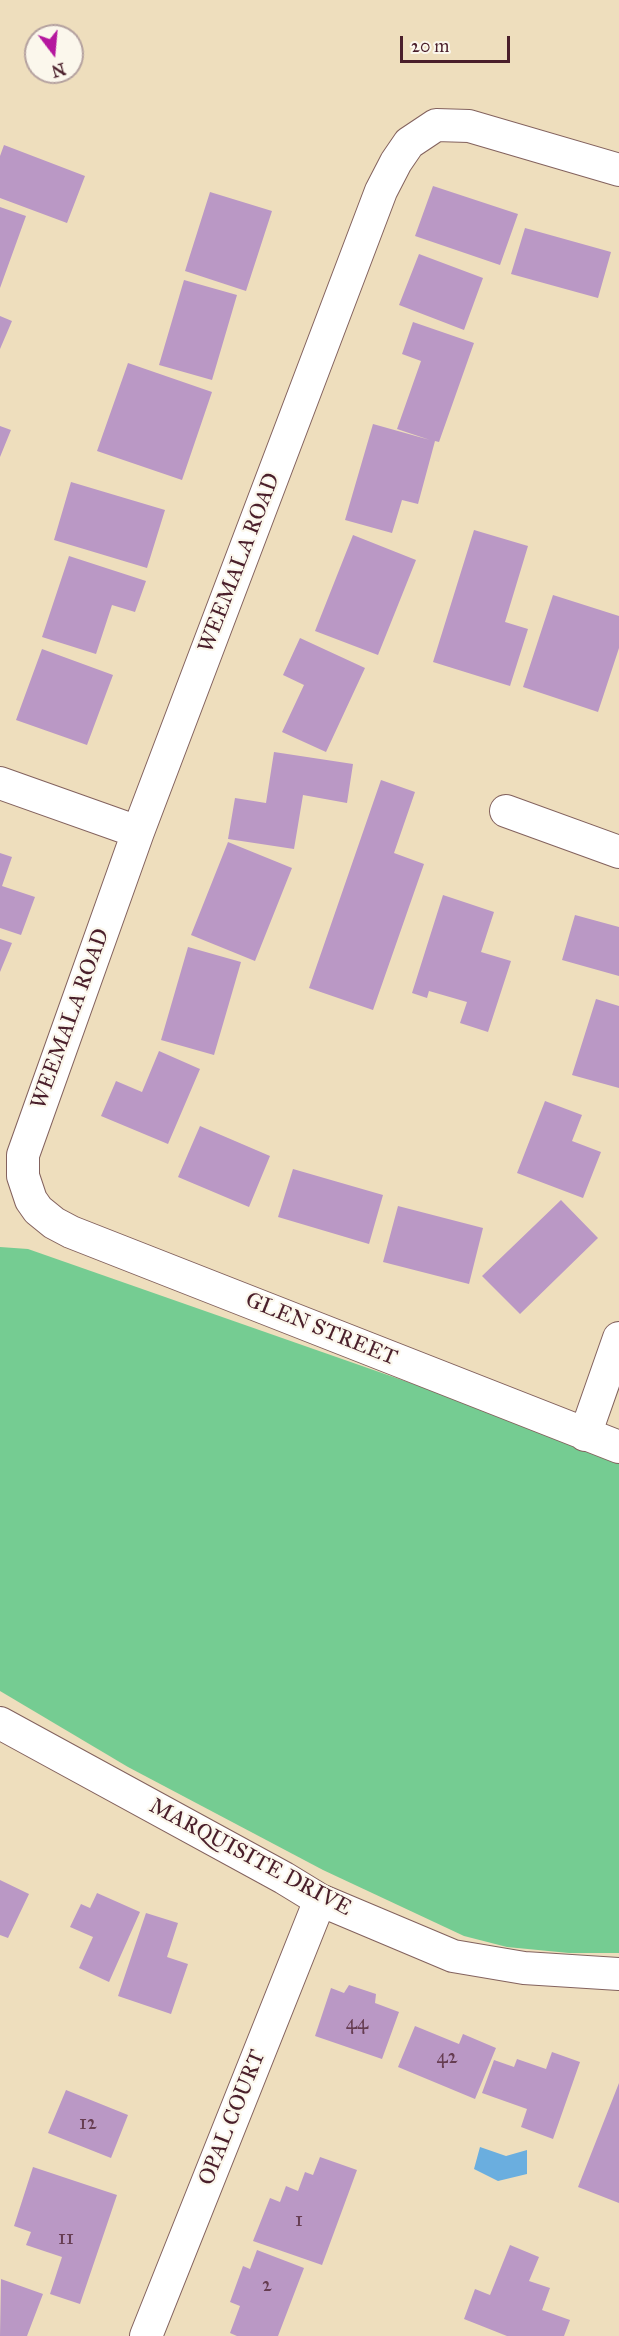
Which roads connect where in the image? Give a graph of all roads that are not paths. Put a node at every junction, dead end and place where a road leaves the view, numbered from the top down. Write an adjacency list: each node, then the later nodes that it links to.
1 (619, 170): 4 (street, WEEMALA ROAD)
2 (0, 783): 4 (street)
3 (506, 811): 5 (street)
4 (138, 832): 6 (street, WEEMALA ROAD)
5 (619, 852)
6 (31, 1200): 8 (street, GLEN STREET)
7 (619, 1338): 8 (street)
8 (585, 1434): 9 (street, GLEN STREET)
9 (619, 1447)
10 (0, 1723): 11 (street, MARQUISITE DRIVE)
11 (320, 1900): 12 (street, MARQUISITE DRIVE); 13 (street, OPAL COURT)
12 (619, 1974)
13 (146, 2336)

